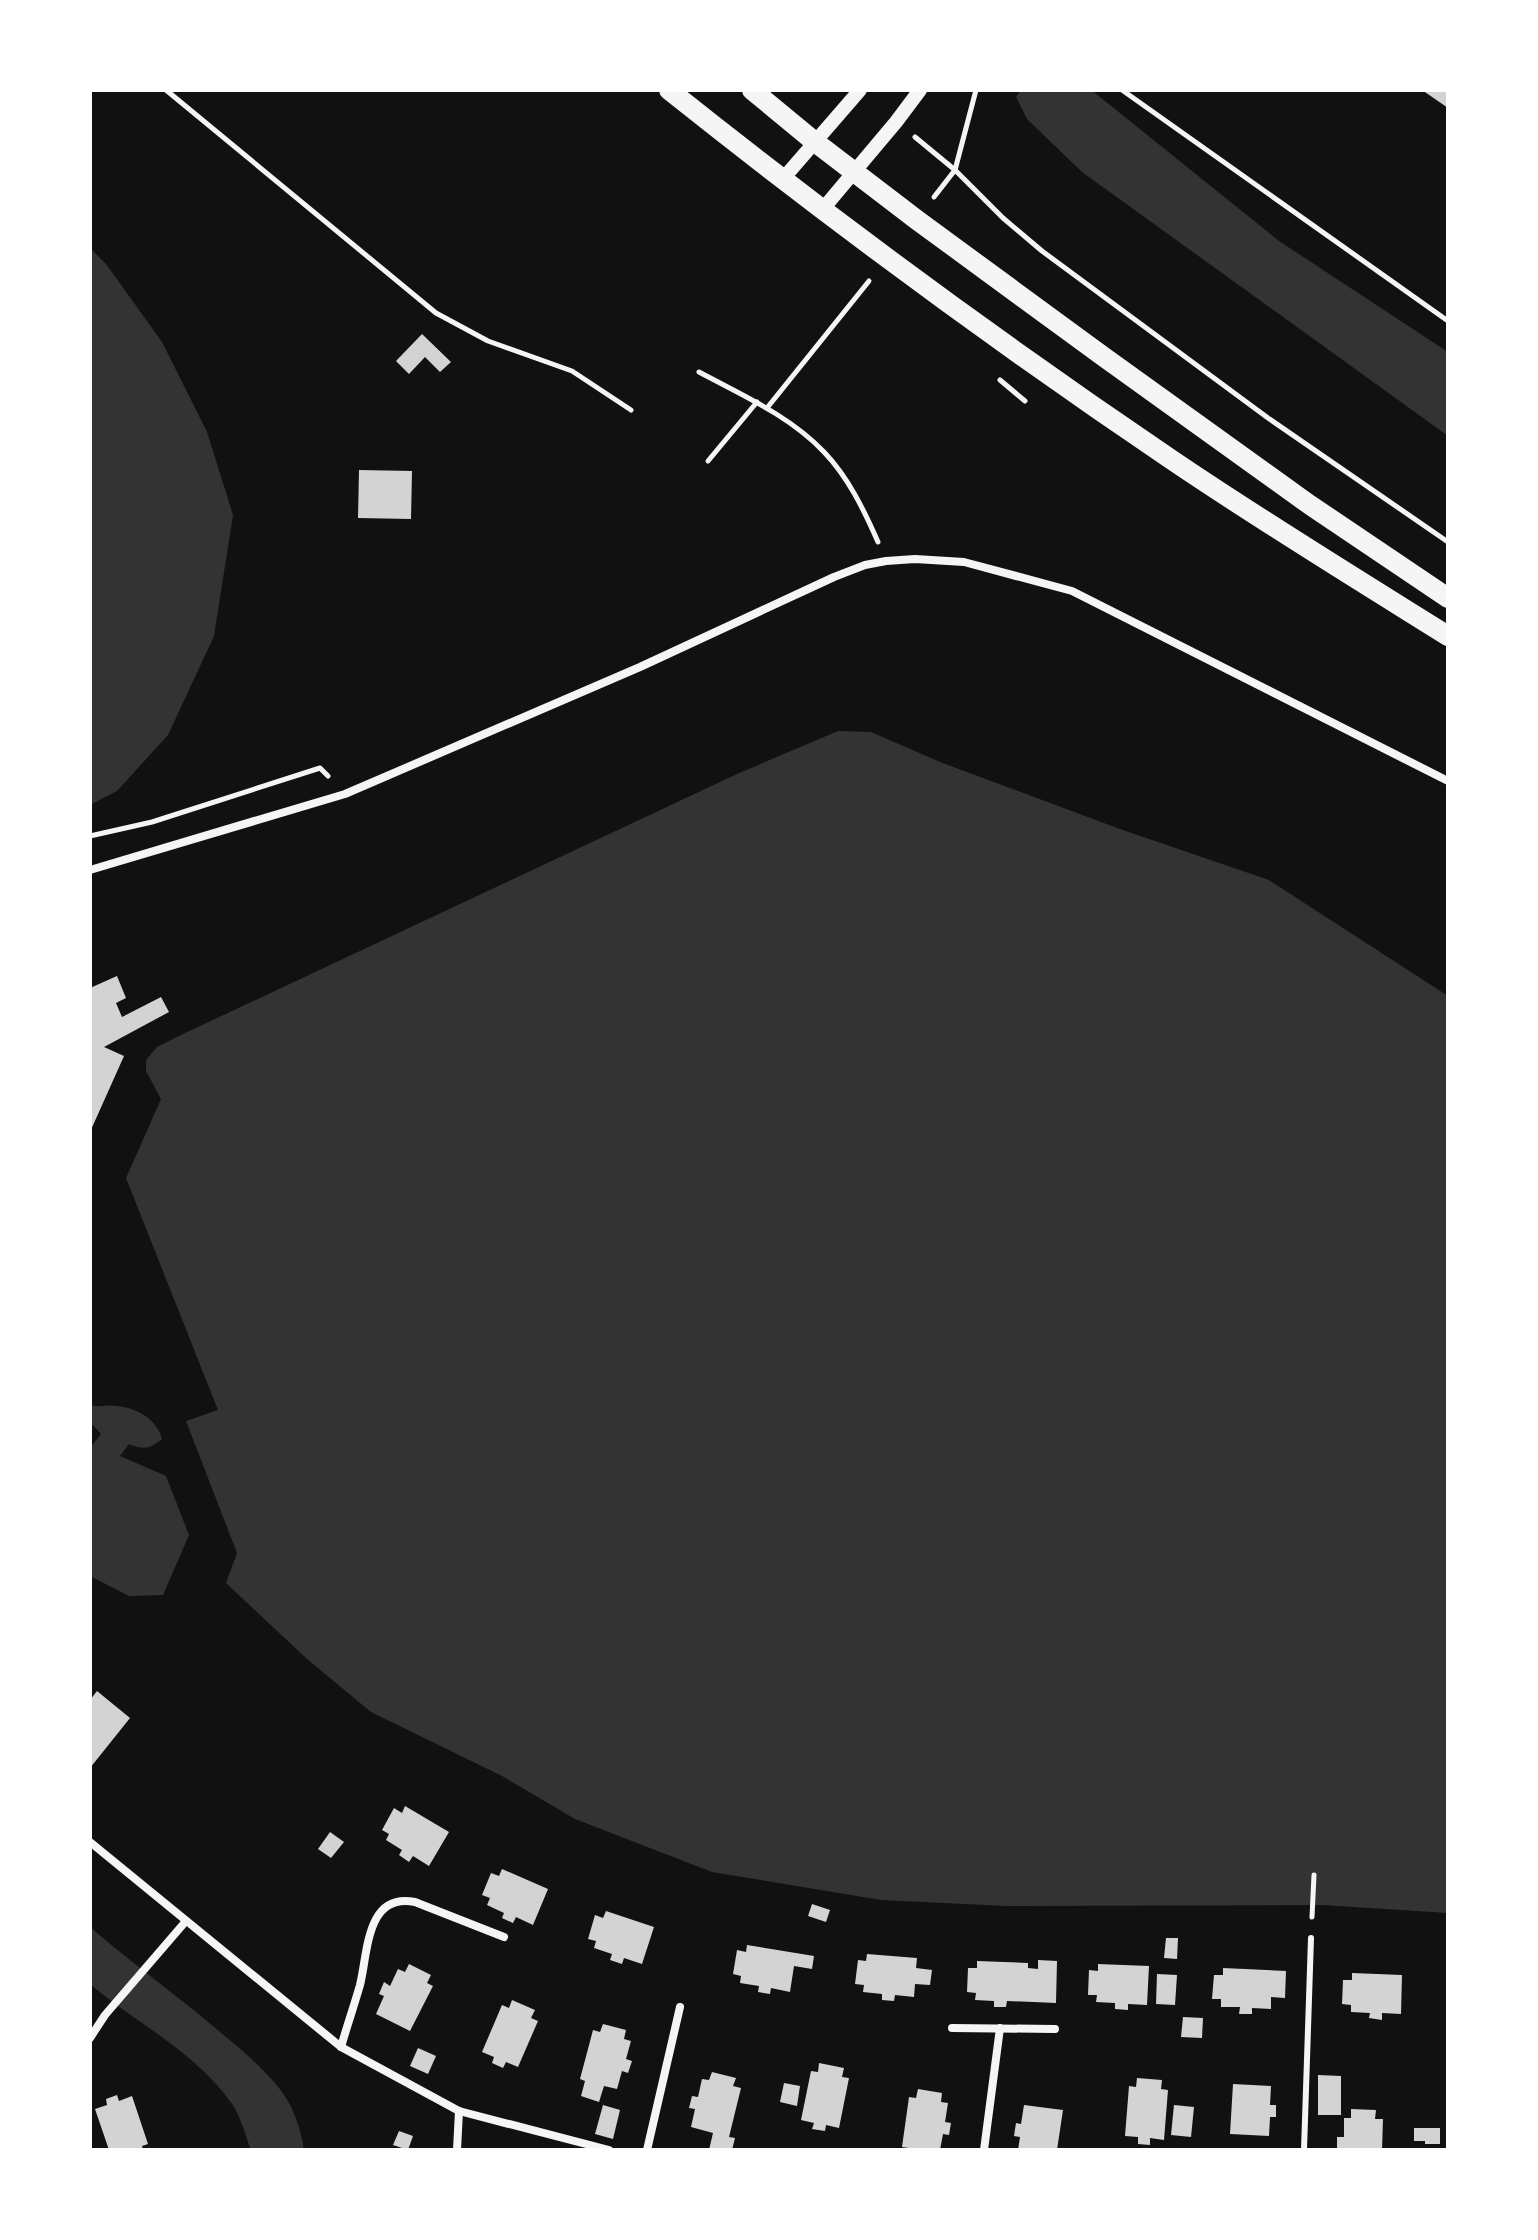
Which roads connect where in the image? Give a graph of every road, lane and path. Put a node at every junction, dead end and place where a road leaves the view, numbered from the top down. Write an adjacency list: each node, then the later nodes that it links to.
1 (166, 90): 19 (path)
2 (669, 90): 12 (main road)
3 (752, 90): 9 (main road)
4 (860, 90): 9 (street)
5 (920, 90): 8 (street)
6 (976, 90): 10 (path)
7 (1122, 90): 15 (path)
8 (896, 122): 10 (path); 11 (street)
9 (815, 142): 11 (main road); 12 (street)
10 (955, 170): 21 (path)
11 (854, 172): 13 (street); 23 (main road)
12 (782, 180): 13 (main road)
13 (822, 210): 14 (main road)
14 (886, 258): 18 (path); 24 (main road)
15 (1448, 321)
16 (699, 372): 17 (path)
17 (757, 402): 18 (path); 20 (path)
18 (767, 408): 22 (path)
19 (631, 410)
20 (708, 461)
21 (1448, 542)
22 (886, 561): 25 (street); 26 (street)
23 (1448, 598)
24 (1448, 636)
25 (1448, 781)
26 (345, 794): 27 (path); 28 (street)
27 (90, 836)
28 (90, 870)
29 (90, 1842): 31 (street)
30 (1314, 1875): 33 (path)
31 (186, 1921): 38 (street); 39 (street)
32 (504, 1937): 39 (street)
33 (1311, 1938): 45 (lane)
34 (680, 2007): 43 (street)
35 (952, 2028): 36 (street)
36 (1000, 2028): 37 (street); 44 (street)
37 (1055, 2029)
38 (90, 2038)
39 (341, 2047): 40 (street)
40 (459, 2111): 41 (street); 42 (street)
41 (457, 2150)
42 (609, 2150)
43 (647, 2150)
44 (984, 2150)
45 (1304, 2150)

